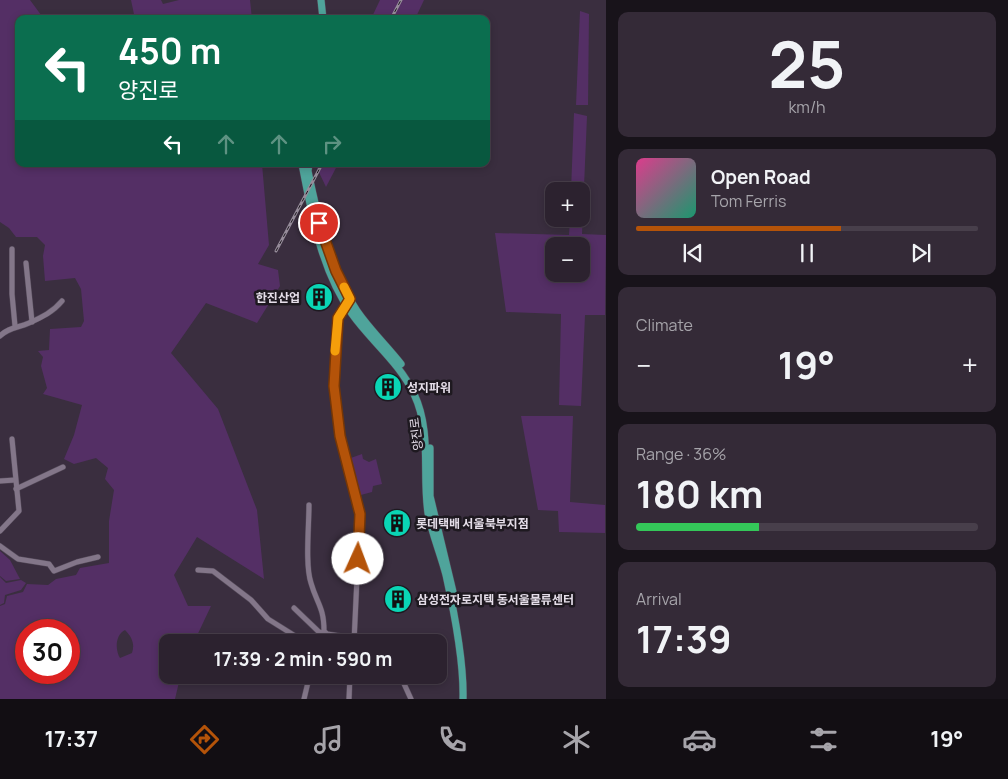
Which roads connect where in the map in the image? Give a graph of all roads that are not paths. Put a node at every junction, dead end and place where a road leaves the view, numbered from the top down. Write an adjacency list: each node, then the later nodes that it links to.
1 (321, 0): 3 (main road)
2 (326, 0): 4 (main road)
3 (323, 15)
4 (327, 15)
5 (303, 167): 10 (main road, 양진로)
6 (309, 167): 10 (main road, 양진로)
7 (12, 248): 12 (street)
8 (26, 263): 11 (street)
9 (62, 300): 11 (street)
10 (348, 302): 27 (street); 34 (main road, 양진로); 35 (main road, 양진로)
11 (32, 322): 12 (street)
12 (15, 326): 13 (street)
13 (0, 336)
14 (12, 439): 16 (street)
15 (63, 467): 18 (street)
16 (15, 480): 17 (street); 18 (street)
17 (0, 481)
18 (16, 488): 20 (street)
19 (310, 506): 26 (street)
20 (0, 531)
21 (0, 546): 22 (street)
22 (98, 557)
23 (198, 570): 25 (street)
24 (294, 608): 26 (street)
25 (292, 634)
26 (327, 634)
27 (354, 634)
28 (308, 684): 31 (street)
29 (350, 684): 32 (street)
30 (404, 684): 33 (street)
31 (304, 699)
32 (349, 699)
33 (410, 699)
34 (463, 699)
35 (467, 699)

